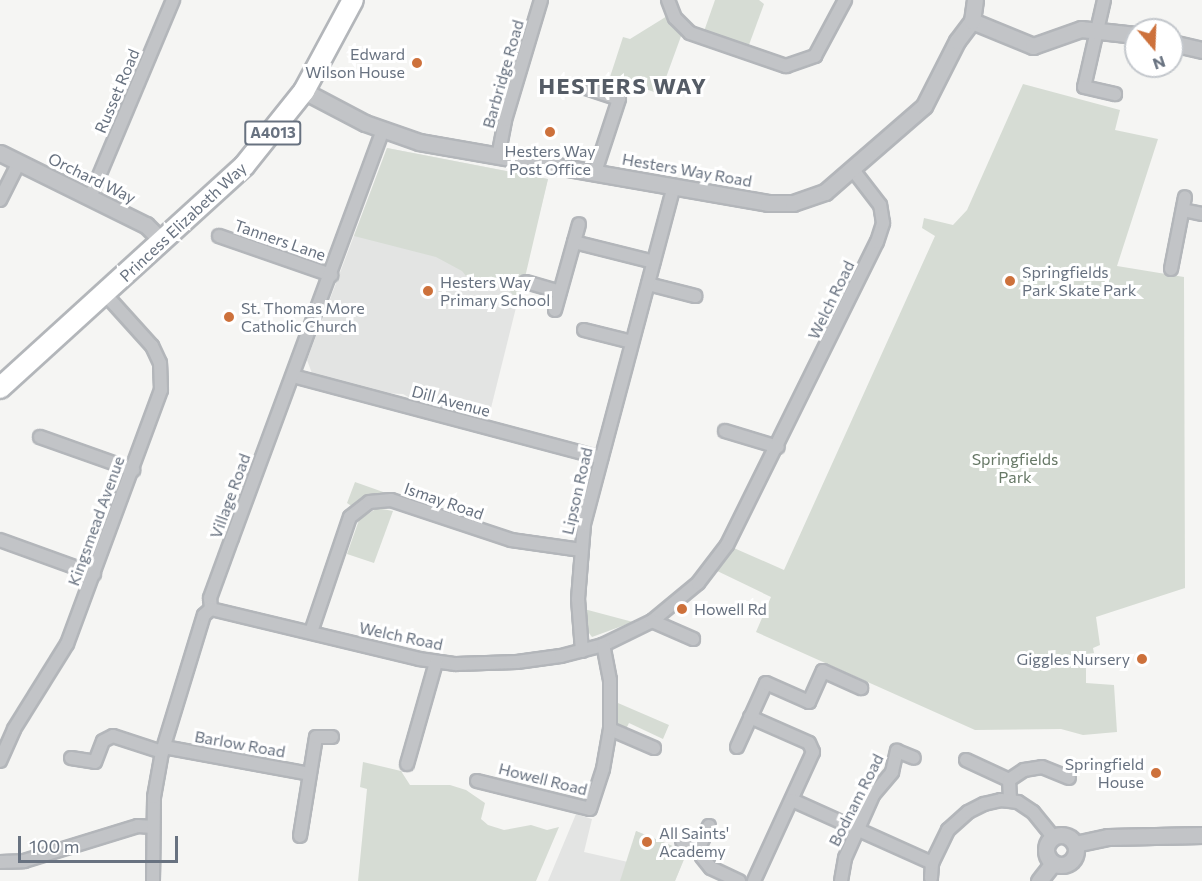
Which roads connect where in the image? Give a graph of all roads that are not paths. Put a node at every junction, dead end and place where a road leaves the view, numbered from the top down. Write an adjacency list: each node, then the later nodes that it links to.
1 (173, 0): 23 (street, Russet Road)
2 (353, 0): 14 (main road, Princess Elizabeth Way / A4013)
3 (541, 0): 18 (street, Barbridge Road)
4 (668, 0): 5 (street)
5 (845, 0)
6 (975, 0): 8 (street, Hesters Way Road)
7 (1104, 0): 9 (street)
8 (972, 21): 9 (street); 20 (street, Hesters Way Road)
9 (1100, 29): 10 (street); 15 (street)
10 (1124, 33)
11 (1184, 46): 12 (street)
12 (1202, 50)
13 (577, 85): 21 (street)
14 (304, 91): 16 (street, Hesters Way Road); 28 (main road, Princess Elizabeth Way / A4013)
15 (1115, 94)
16 (383, 130): 18 (street, Hesters Way Road); 32 (street, Village Road)
17 (0, 153): 19 (street, Orchard Way)
18 (498, 157): 21 (street, Hesters Way Road)
19 (19, 162): 23 (street, Orchard Way); 24 (street)
20 (853, 170): 22 (street, Hesters Way Road); 45 (street, Welch Road)
21 (595, 172): 22 (street, Hesters Way Road)
22 (674, 186): 30 (street, Lipson Road)
23 (91, 195): 28 (street, Orchard Way)
24 (0, 200)
25 (1202, 214): 31 (street)
26 (579, 224): 29 (street)
27 (219, 236): 32 (street, Tanners Lane)
28 (163, 242): 36 (main road, Princess Elizabeth Way / A4013)
29 (574, 242): 30 (street); 35 (street)
30 (654, 262): 34 (street, Lipson Road)
31 (1171, 268)
32 (331, 275): 41 (street, Village Road)
33 (526, 282): 35 (street)
34 (648, 284): 37 (street); 40 (street, Lipson Road)
35 (560, 292): 38 (street)
36 (105, 294): 42 (main road, Princess Elizabeth Way / A4013); 47 (street, Kingsmead Avenue)
37 (695, 296)
38 (555, 310)
39 (584, 330): 40 (street)
40 (632, 342): 46 (street, Lipson Road)
41 (293, 376): 46 (street, Dill Avenue); 51 (street, Village Road)
42 (0, 388)
43 (725, 431): 45 (street)
44 (40, 437): 47 (street)
45 (778, 447): 52 (street, Welch Road)
46 (602, 458): 49 (street, Lipson Road)
47 (133, 470): 50 (street, Kingsmead Avenue)
48 (0, 540): 50 (street)
49 (581, 550): 53 (street, Ismay Road); 56 (street, Lipson Road)
50 (94, 574): 68 (street, Kingsmead Avenue)
51 (211, 609): 53 (street, Welch Road); 64 (street, Village Road)
52 (652, 621): 54 (street); 55 (street, Welch Road)
53 (311, 633): 57 (street, Welch Road)
54 (693, 639)
55 (603, 645): 56 (street, Welch Road); 60 (street, Howell Road)
56 (582, 651): 57 (street, Welch Road)
57 (436, 662): 69 (street)
58 (861, 688): 59 (street)
59 (750, 717): 62 (street); 74 (street)
60 (610, 729): 63 (street); 73 (street, Howell Road)
61 (332, 737): 70 (street)
62 (737, 747)
63 (654, 748)
64 (163, 749): 65 (street, Barlow Road); 70 (street, Barlow Road); 77 (street, Village Road)
65 (71, 758)
66 (914, 758): 78 (street, Bodnam Road)
67 (966, 760): 72 (street)
68 (0, 761)
69 (407, 764)
70 (310, 774): 80 (street)
71 (1069, 778): 72 (street)
72 (1009, 780): 75 (street)
73 (477, 781)
74 (792, 800): 78 (street); 91 (street)
75 (1010, 800): 81 (street); 86 (street)
76 (709, 826): 84 (street)
77 (153, 827): 85 (street); 89 (street, Village Road)
78 (859, 830): 86 (street); 92 (street, Bodnam Road)
79 (1202, 835): 83 (street)
80 (300, 836)
81 (1053, 837): 83 (street); 87 (street)
82 (682, 841): 84 (street)
83 (1075, 844): 87 (street)
84 (699, 847): 90 (street)
85 (0, 862)
86 (932, 863): 88 (street)
87 (1053, 863): 93 (street)
88 (931, 878)
89 (153, 881)
90 (739, 881)
91 (754, 881)
92 (841, 881)
93 (1039, 881)

